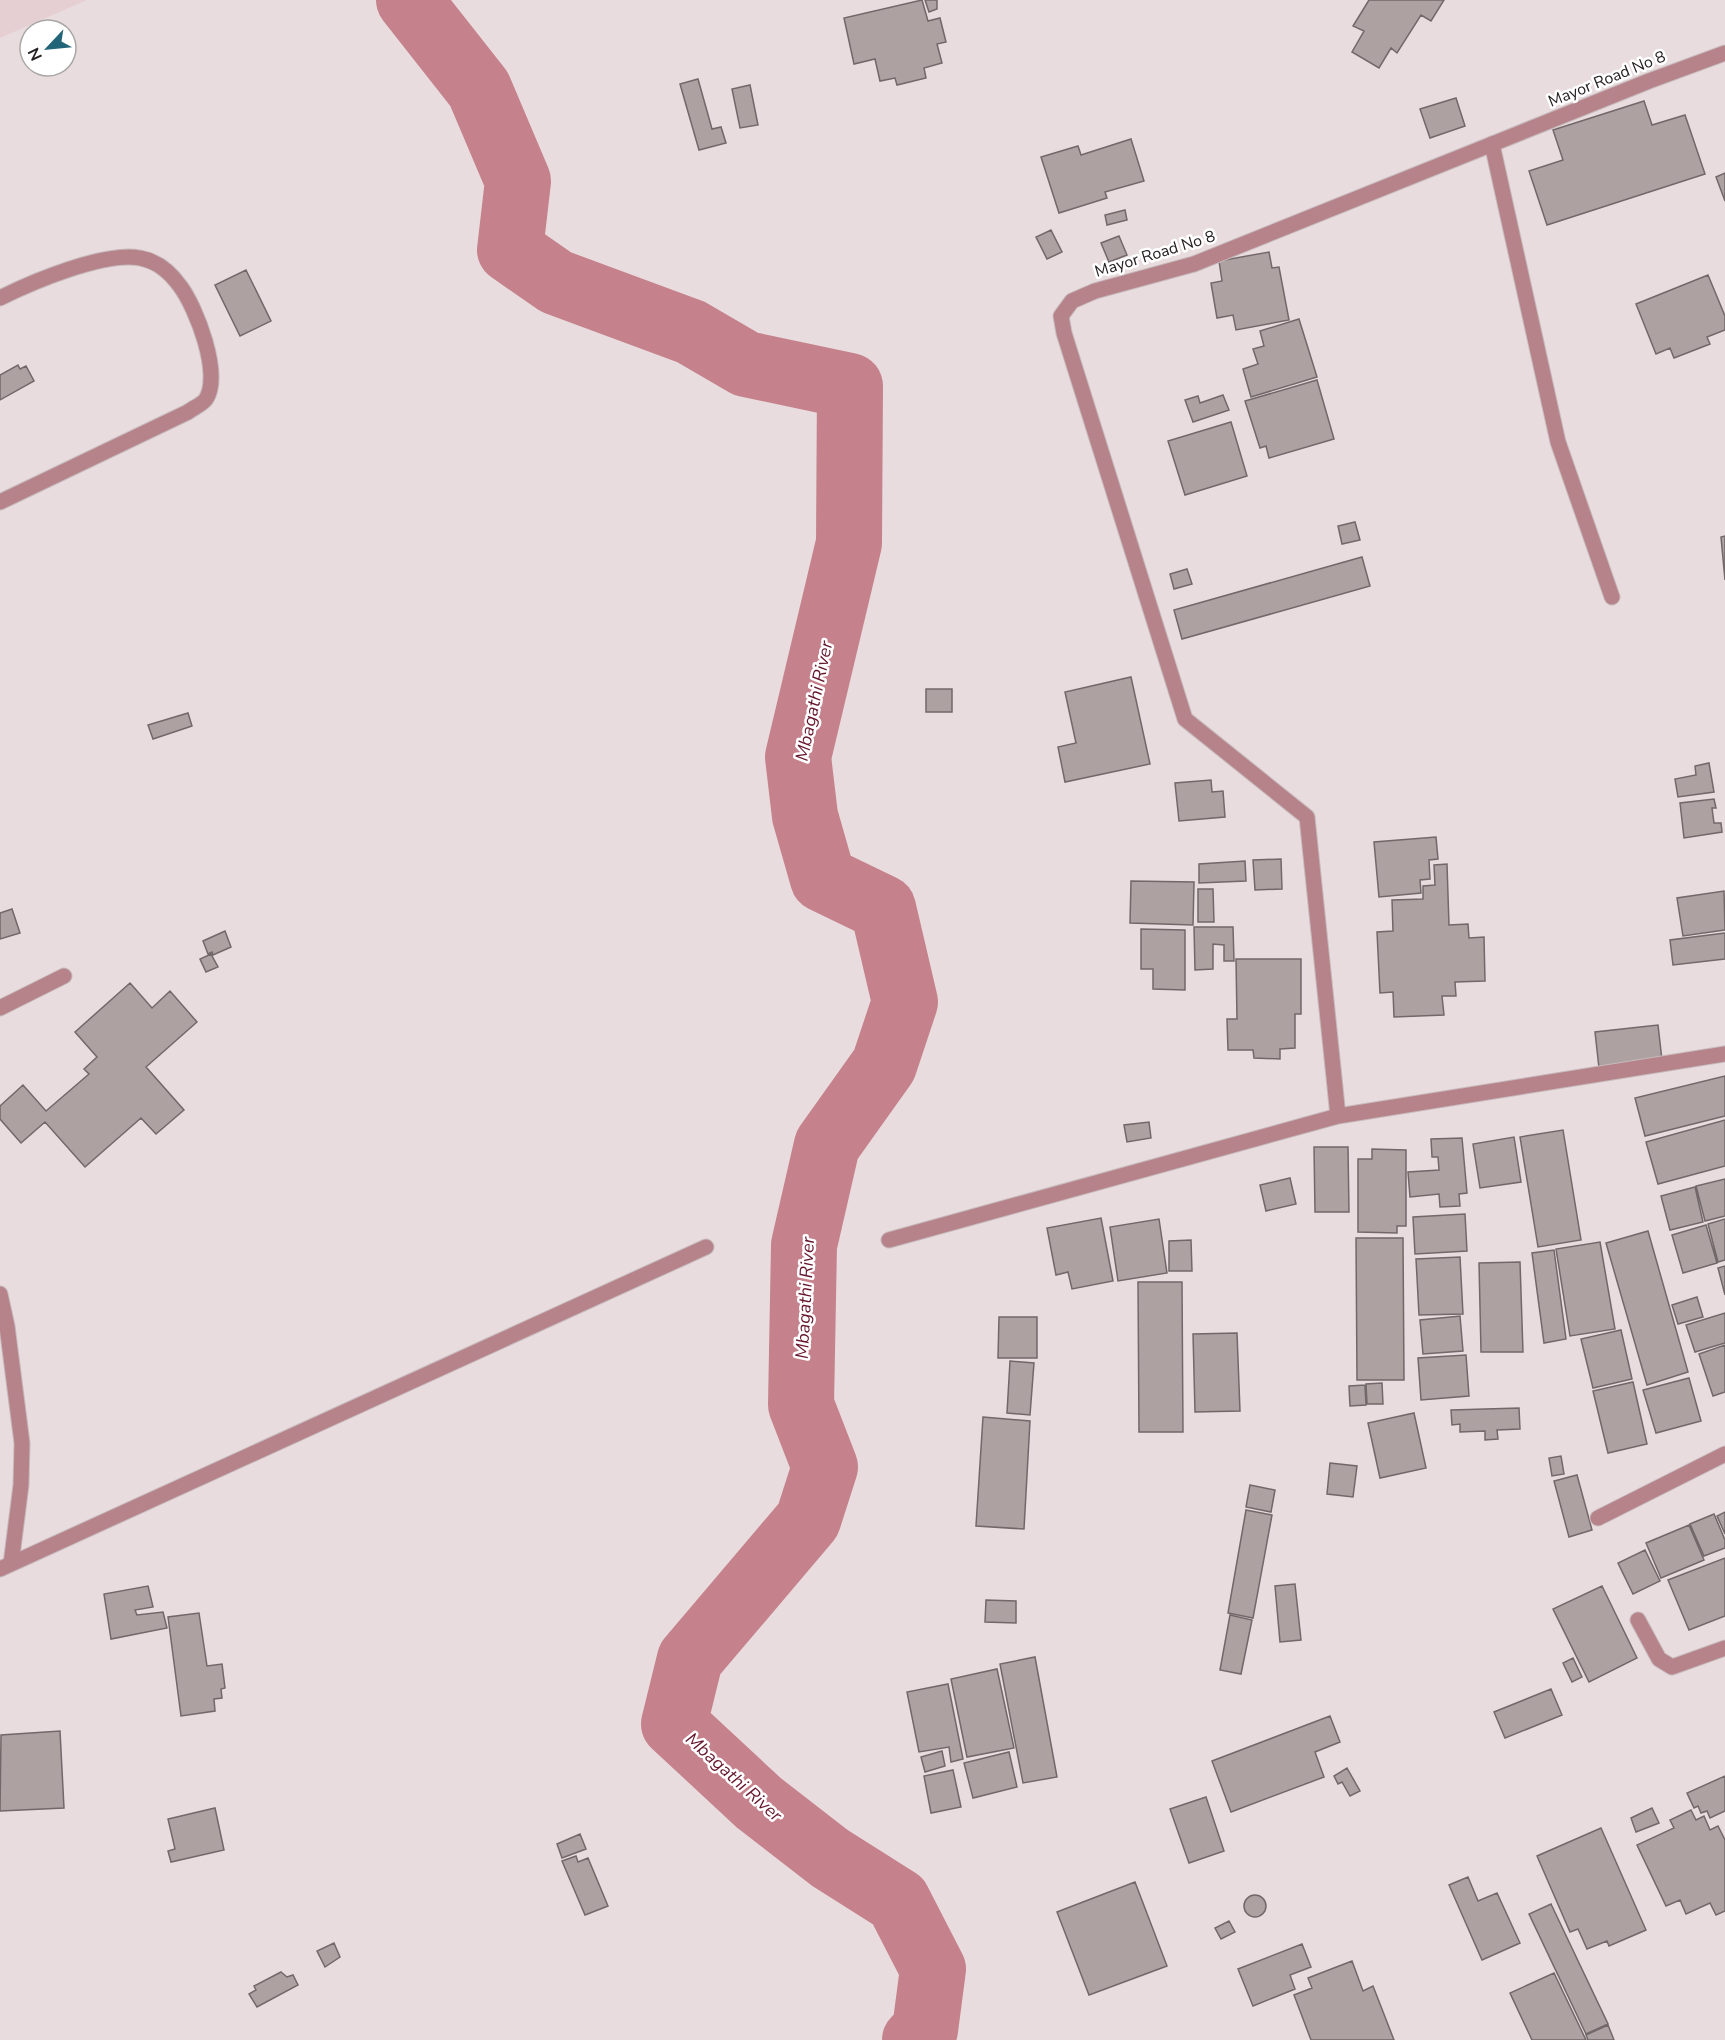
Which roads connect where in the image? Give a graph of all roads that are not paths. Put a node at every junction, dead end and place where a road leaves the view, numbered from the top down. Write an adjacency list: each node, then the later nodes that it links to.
1 (1725, 53): 2 (street, Mayor Road No 8)
2 (1492, 144): 5 (street); 9 (street, Mayor Road No 8)
3 (0, 298): 4 (street)
4 (0, 502)
5 (1612, 597)
6 (64, 976): 7 (street)
7 (0, 1008)
8 (1725, 1054): 9 (street)
9 (1338, 1116): 10 (street)
10 (889, 1240)
11 (706, 1247): 15 (street)
12 (0, 1294): 15 (street)
13 (1725, 1454): 14 (street)
14 (1598, 1518)
15 (5, 1566)
16 (1638, 1620): 17 (street)
17 (1725, 1648)

